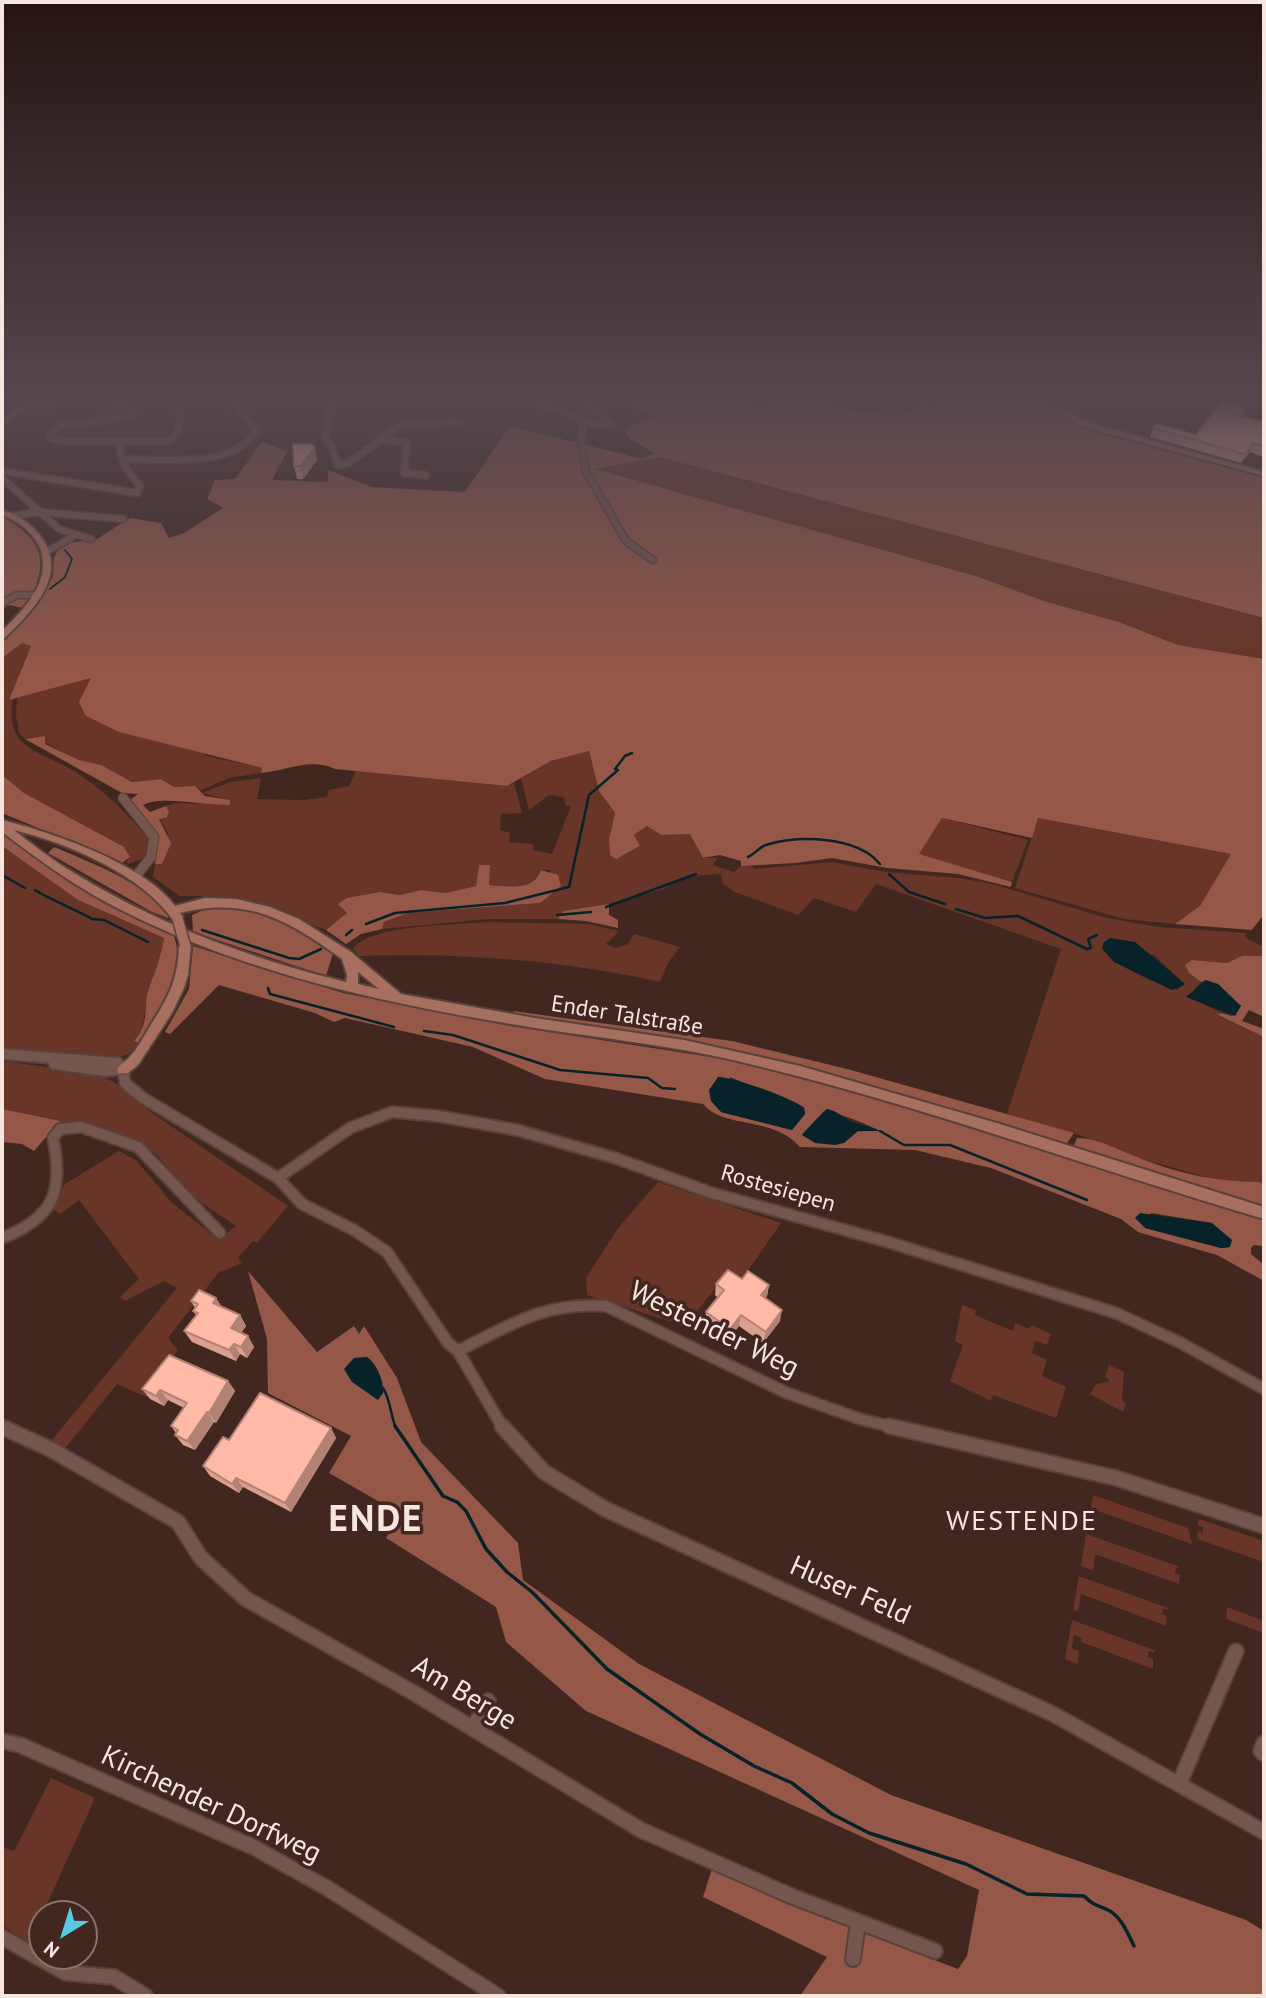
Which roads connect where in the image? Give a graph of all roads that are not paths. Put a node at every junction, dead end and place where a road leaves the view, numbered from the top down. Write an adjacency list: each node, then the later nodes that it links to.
1 (17, 489): 6 (street)
2 (114, 489): 3 (street)
3 (141, 489)
4 (598, 489): 12 (street)
5 (2, 512): 7 (main road)
6 (38, 512): 7 (street); 8 (street); 9 (street)
7 (13, 516): 11 (main road)
8 (123, 519)
9 (74, 536): 10 (street); 11 (street)
10 (91, 539)
11 (46, 552): 13 (main road)
12 (653, 560)
13 (39, 596): 14 (street); 15 (main road)
14 (2, 603)
15 (2, 636)
16 (122, 798): 18 (street)
17 (2, 826): 18 (main road); 21 (main road, Ender Talstraße)
18 (136, 876): 19 (main road)
19 (176, 915): 20 (main road); 24 (main road, bridge)
20 (345, 952): 21 (main road); 22 (main road)
21 (351, 988): 22 (main road, Ender Talstraße)
22 (397, 998): 26 (main road, Ender Talstraße)
23 (2, 1054): 24 (street)
24 (121, 1066): 25 (street)
25 (278, 1178): 29 (street); 30 (street, Rostesiepen)
26 (1264, 1213)
27 (220, 1233): 28 (street)
28 (2, 1238)
29 (458, 1351): 32 (street, Westender Weg); 39 (street, Huser Feld)
30 (1264, 1388)
31 (2, 1427): 35 (street, Am Berge)
32 (1264, 1526)
33 (1236, 1651): 39 (street)
34 (488, 1701): 35 (street)
35 (473, 1729): 41 (street, Am Berge)
36 (2, 1741): 46 (street, Kirchender Dorfweg)
37 (1264, 1743): 38 (street)
38 (1264, 1754)
39 (1179, 1784): 40 (street, Huser Feld)
40 (1264, 1832)
41 (858, 1922): 43 (street, Am Berge); 44 (street)
42 (2, 1937): 45 (street)
43 (935, 1951)
44 (853, 1959)
45 (145, 1996)
46 (498, 1996)

